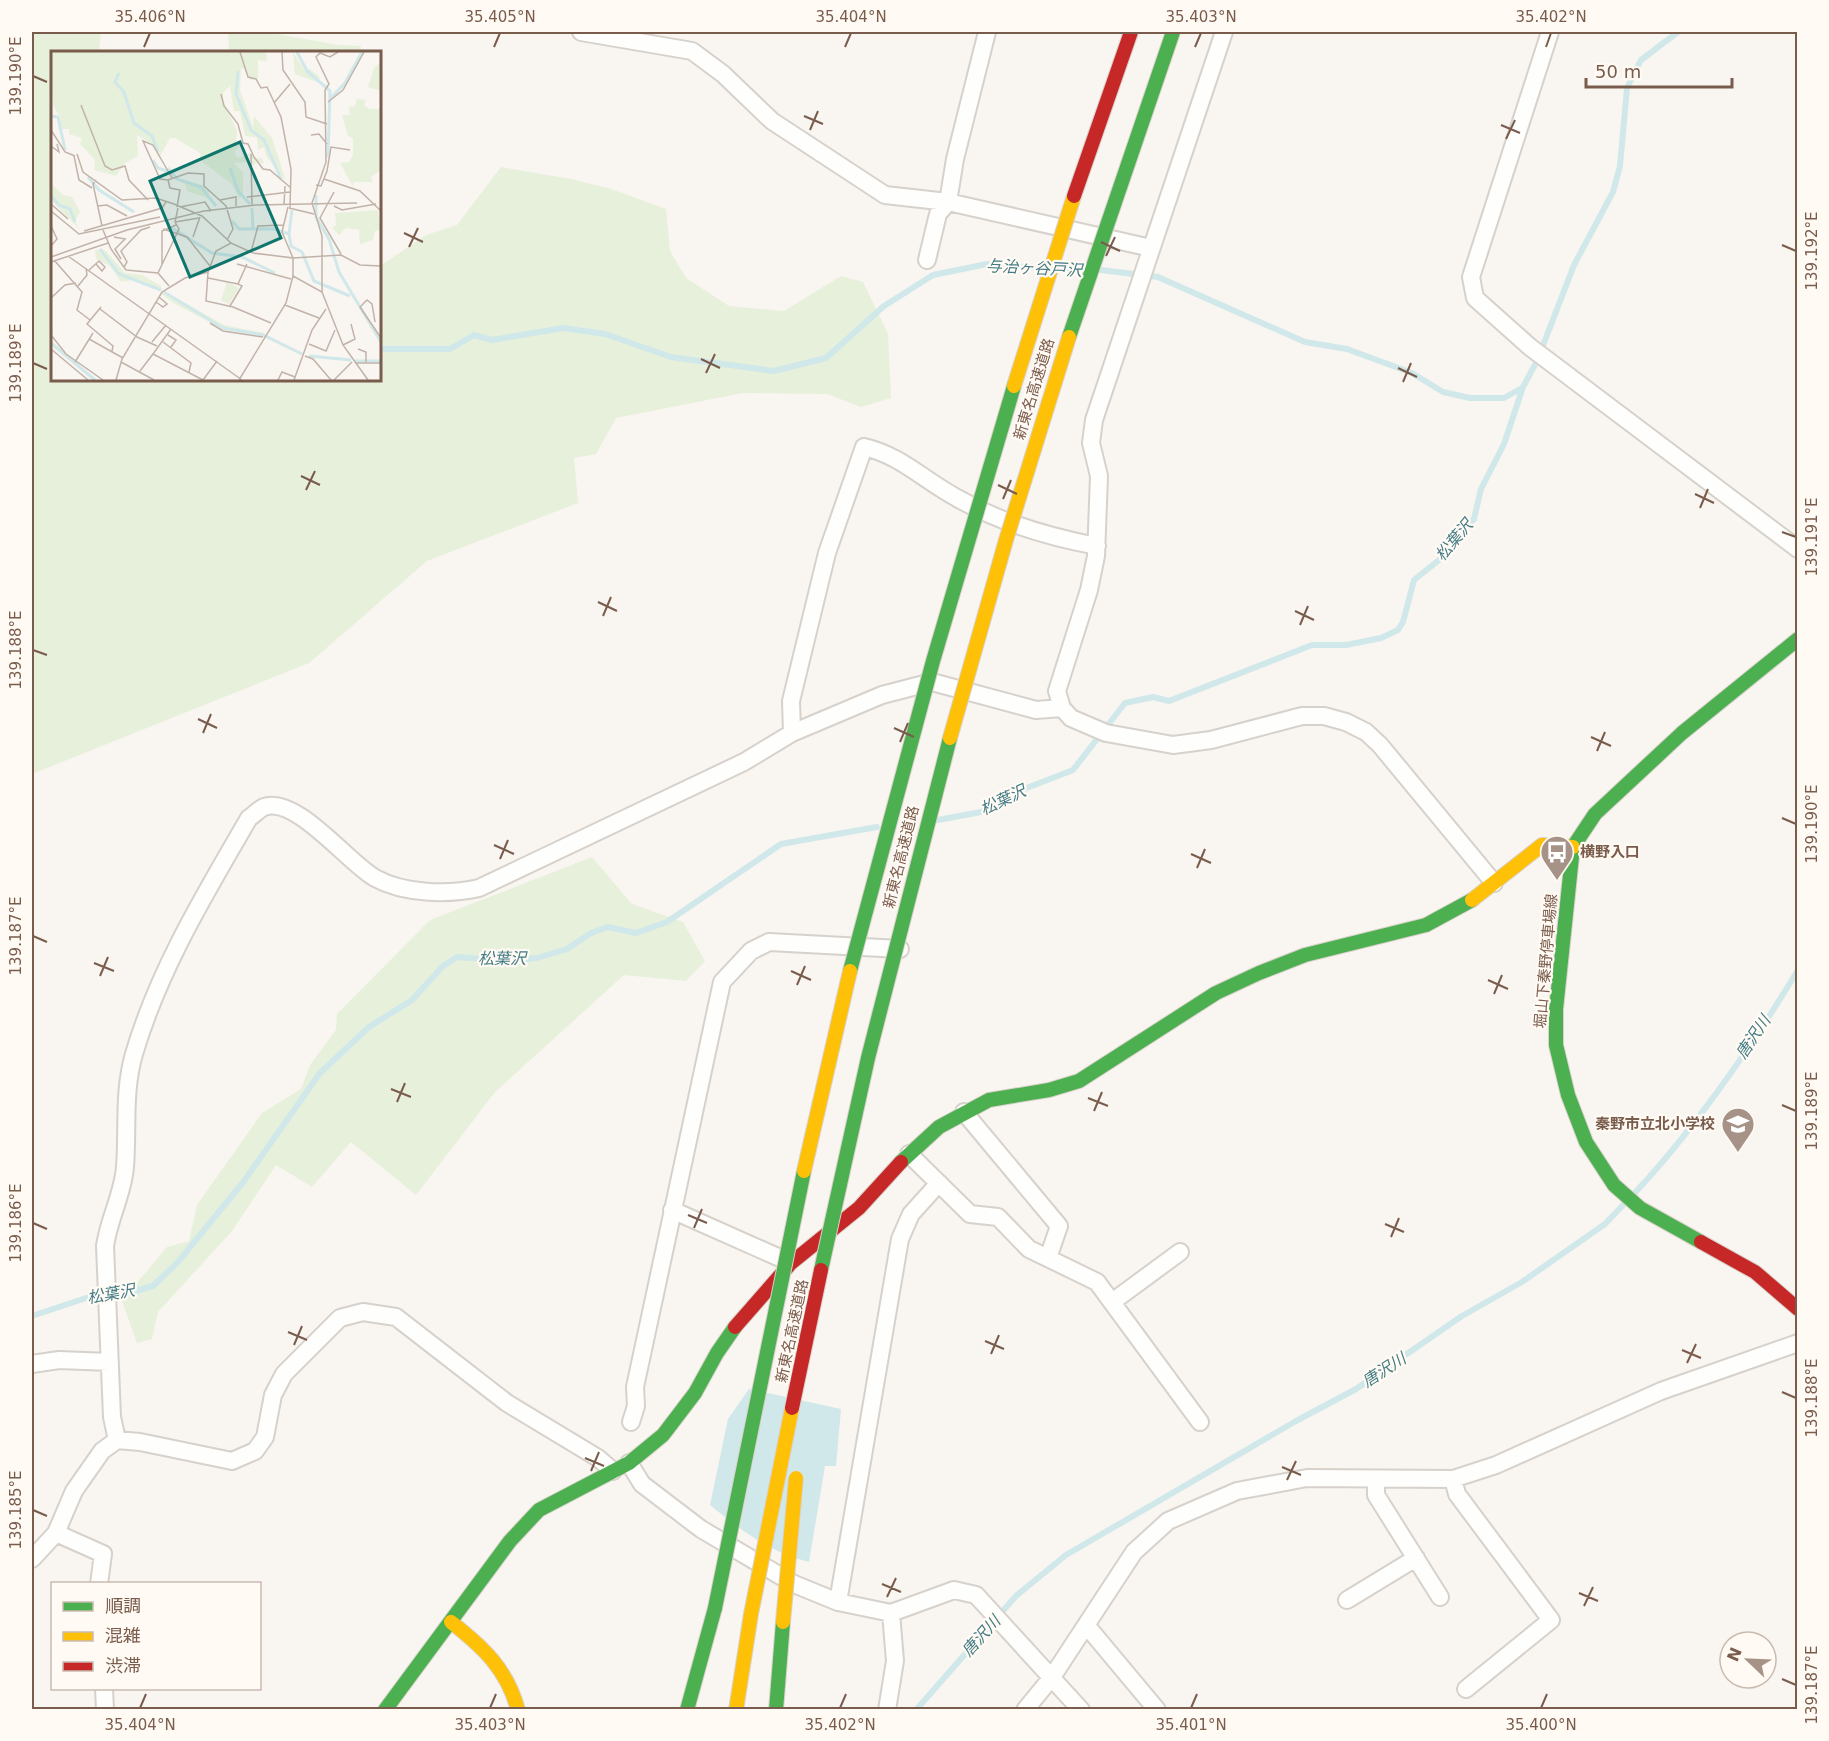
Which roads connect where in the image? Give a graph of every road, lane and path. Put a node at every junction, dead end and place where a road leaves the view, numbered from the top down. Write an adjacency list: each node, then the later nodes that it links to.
1 (582, 32): 7 (street)
2 (987, 32): 7 (street)
3 (1131, 32): 47 (main road, 新東名高速道路, bridge)
4 (1173, 32): 27 (main road, 新東名高速道路, bridge)
5 (1224, 32): 8 (street)
6 (1550, 32): 11 (street)
7 (948, 202): 8 (street); 9 (street)
8 (1150, 254): 10 (street)
9 (927, 260)
10 (1097, 546): 13 (street); 14 (street)
11 (1797, 549)
12 (1797, 639): 15 (main road, 堀山下秦野停車場線)
13 (1062, 708): 14 (street); 16 (street)
14 (792, 733): 29 (street)
15 (1573, 848): 16 (main road); 26 (main road, 堀山下秦野停車場線)
16 (1494, 883): 18 (main road)
17 (906, 949): 21 (street)
18 (964, 1112): 19 (main road); 23 (street)
19 (909, 1154): 20 (street); 24 (main road)
20 (939, 1183): 23 (street); 46 (street)
21 (672, 1210): 24 (street); 31 (street)
22 (1180, 1252): 25 (street)
23 (1048, 1258): 25 (street)
24 (791, 1263): 35 (main road)
25 (1112, 1302): 32 (street)
26 (1797, 1309)
27 (810, 1324): 34 (main road, bridge); 59 (main road, 新東名高速道路, bridge)
28 (1797, 1343): 39 (street)
29 (110, 1362): 30 (street); 33 (street)
30 (32, 1364)
31 (631, 1422)
32 (1200, 1422)
33 (117, 1440): 37 (street); 40 (street)
34 (799, 1443)
35 (629, 1463): 37 (main road); 46 (street)
36 (797, 1467): 60 (main road, bridge)
37 (613, 1471): 49 (main road)
38 (1376, 1479): 39 (street); 41 (street); 50 (street)
39 (1453, 1479): 52 (street)
40 (56, 1533): 42 (street); 43 (street)
41 (1416, 1558): 44 (street); 45 (street)
42 (32, 1559)
43 (99, 1582)
44 (1440, 1596)
45 (1347, 1600)
46 (838, 1602): 48 (street)
47 (715, 1608): 57 (main road); 58 (main road, 新東名高速道路)
48 (891, 1613): 51 (street); 61 (street)
49 (451, 1622): 55 (main road); 56 (main road)
50 (1086, 1624): 51 (street); 64 (street)
51 (1052, 1677): 62 (street); 63 (street)
52 (1466, 1689)
53 (104, 1690): 54 (street)
54 (105, 1710)
55 (385, 1710)
56 (518, 1710)
57 (687, 1710)
58 (697, 1710)
59 (736, 1710)
60 (776, 1710)
61 (887, 1710)
62 (1025, 1710)
63 (1081, 1710)
64 (1157, 1710)

